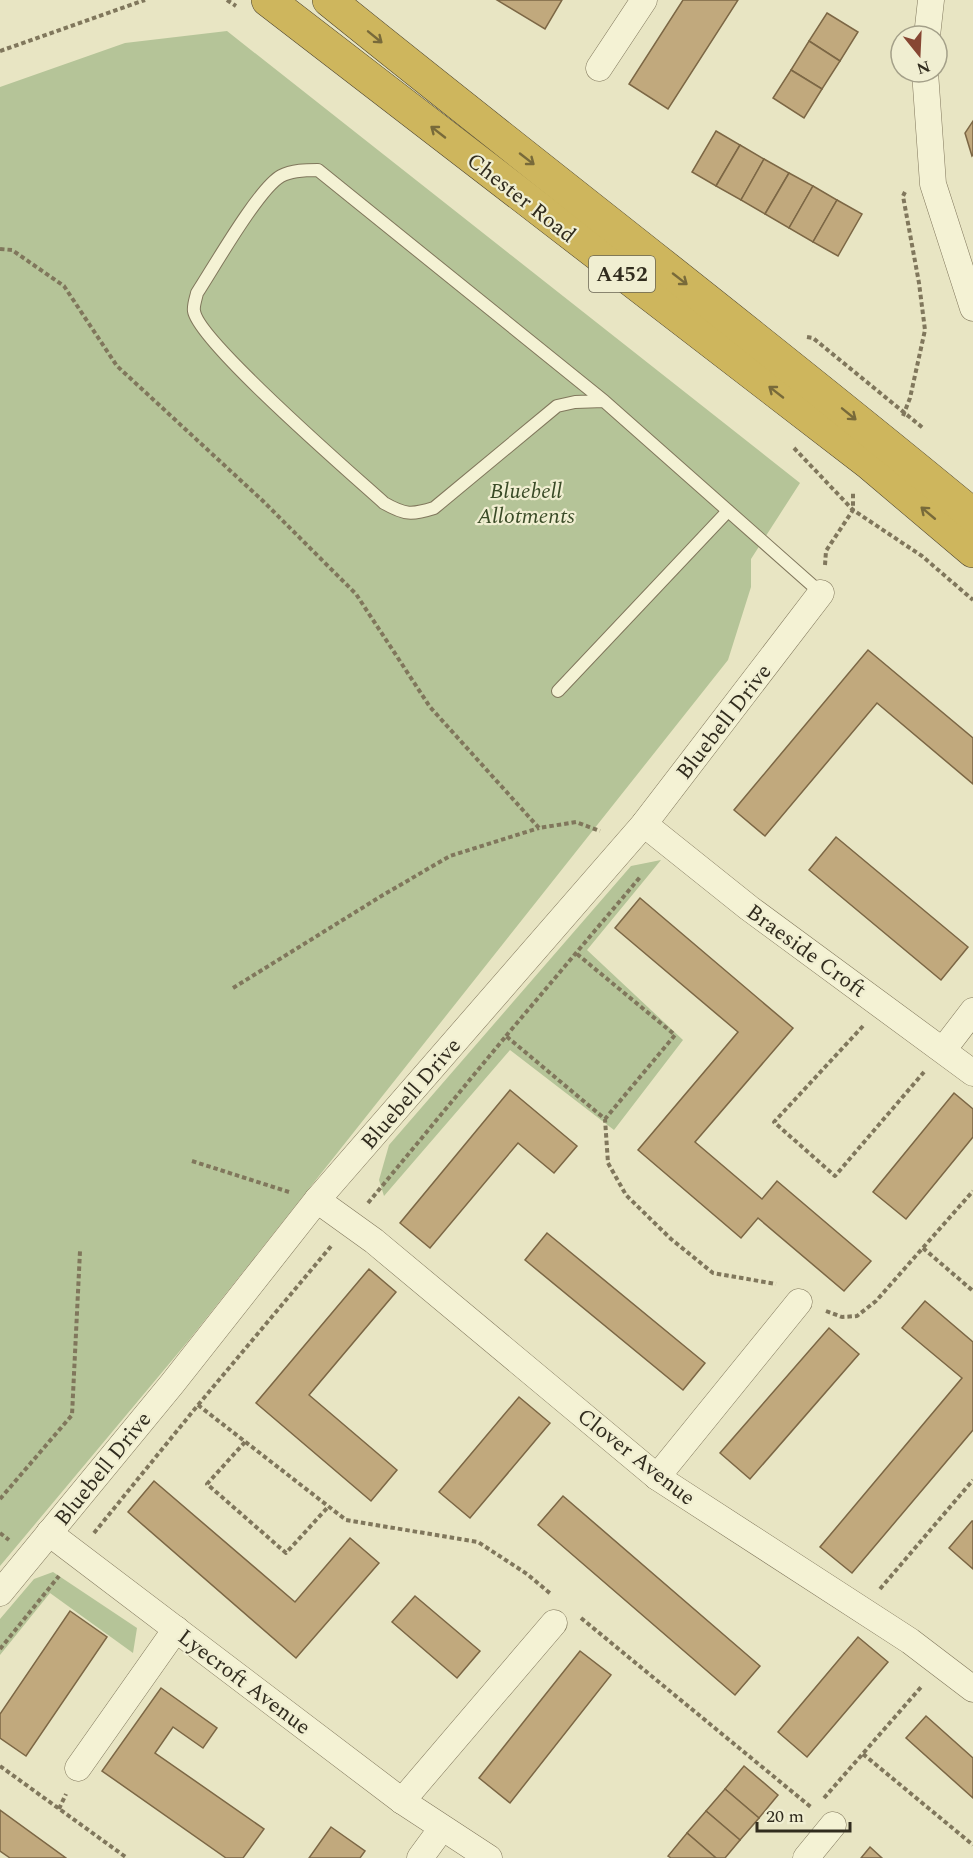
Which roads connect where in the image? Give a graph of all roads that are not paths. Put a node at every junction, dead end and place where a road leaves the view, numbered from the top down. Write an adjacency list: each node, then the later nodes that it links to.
1 (268, 0): 12 (highway, Chester Road / A452, one-way to 1)
2 (329, 0): 11 (highway, Chester Road / A452, one-way to 11)
3 (644, 0): 6 (street)
4 (931, 0): 5 (street)
5 (928, 24)
6 (599, 68)
7 (926, 84): 8 (street)
8 (973, 308)
9 (604, 401): 9 (lane); 10 (lane)
10 (728, 511): 13 (lane); 14 (lane)
11 (973, 515)
12 (973, 551)
13 (821, 593): 15 (street, Bluebell Drive)
14 (558, 692)
15 (636, 832): 17 (street, Braeside Croft); 19 (street, Bluebell Drive)
16 (973, 1011): 17 (street)
17 (943, 1050): 18 (street, Braeside Croft)
18 (973, 1073)
19 (317, 1200): 21 (street, Clover Avenue); 22 (street, Bluebell Drive)
20 (799, 1302): 21 (street)
21 (657, 1477): 26 (street, Clover Avenue)
22 (49, 1533): 23 (street, Bluebell Drive); 25 (street, Lyecroft Avenue)
23 (0, 1593)
24 (564, 1618): 28 (street)
25 (176, 1629): 27 (street); 28 (street, Lyecroft Avenue)
26 (973, 1689)
27 (78, 1768)
28 (402, 1801): 30 (street, Lyecroft Avenue)
29 (824, 1817): 33 (street)
30 (442, 1828): 31 (street); 32 (street, Lyecroft Avenue)
31 (420, 1858)
32 (489, 1858)
33 (806, 1858)

